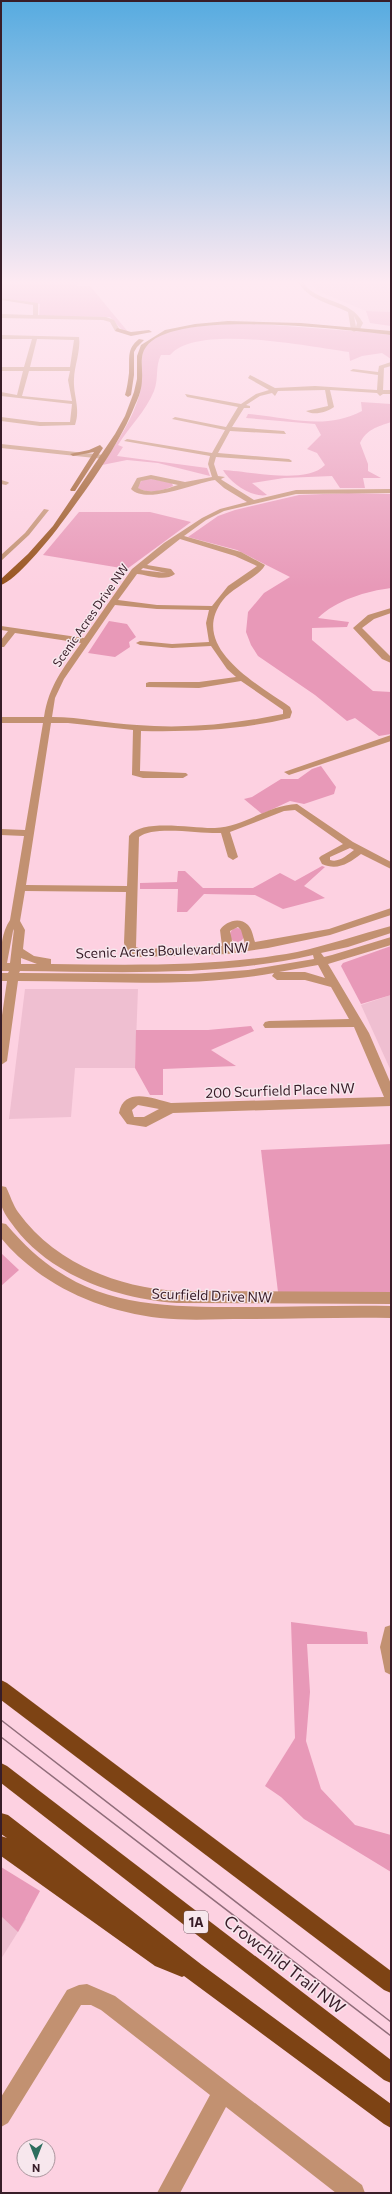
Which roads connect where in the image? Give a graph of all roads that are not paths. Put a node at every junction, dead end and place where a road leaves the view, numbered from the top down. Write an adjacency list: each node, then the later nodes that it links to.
1 (23, 383): 11 (street)
2 (72, 383): 13 (street)
3 (131, 383): 12 (main road)
4 (138, 383): 27 (main road)
5 (380, 383): 7 (street)
6 (328, 390): 7 (street); 14 (street); 15 (street)
7 (380, 393): 9 (street)
8 (1, 394): 11 (street)
9 (391, 394)
10 (187, 395): 14 (street)
11 (19, 397): 13 (street)
12 (125, 402)
13 (75, 403): 16 (street)
14 (245, 406): 18 (street)
15 (309, 411)
16 (1, 419)
17 (174, 419): 18 (street)
18 (233, 429): 19 (street); 25 (street)
19 (284, 433)
20 (104, 441): 23 (main road)
21 (127, 441): 25 (street)
22 (1, 446): 24 (street)
23 (100, 447): 24 (main road); 26 (main road)
24 (73, 454): 26 (street); 29 (main road)
25 (219, 455): 28 (street); 30 (street); 30 (street)
26 (95, 456): 27 (street); 29 (main road)
27 (104, 457): 38 (main road)
28 (289, 461)
29 (90, 463): 37 (main road)
30 (220, 477): 31 (street); 33 (street)
31 (184, 484): 31 (street)
32 (391, 491): 33 (street, Scenic Acres Drive NW)
33 (255, 501): 35 (street, Scenic Acres Drive NW)
34 (46, 510): 36 (street)
35 (179, 537): 39 (street, Scenic Acres Drive NW); 40 (street)
36 (1, 559)
37 (1, 573)
38 (1, 583)
39 (112, 602): 40 (street); 44 (street, Scenic Acres Drive NW)
40 (213, 608): 46 (street)
41 (391, 610): 48 (street)
42 (1, 628): 43 (street)
43 (12, 630): 44 (street); 47 (street)
44 (85, 641): 52 (street, Scenic Acres Drive NW)
45 (140, 643): 46 (street)
46 (213, 644): 49 (street)
47 (1, 645)
48 (391, 660)
49 (243, 678): 50 (street); 53 (street)
50 (149, 684)
51 (1, 720): 52 (street)
52 (46, 720): 53 (street); 59 (street, Scenic Acres Drive NW)
53 (137, 728): 56 (street)
54 (391, 738): 55 (street)
55 (289, 772)
56 (183, 775)
57 (225, 830): 60 (street); 62 (street); 65 (street)
58 (1, 832): 59 (street)
59 (30, 833): 64 (street, Scenic Acres Drive NW)
60 (350, 844): 61 (street); 61 (street)
61 (360, 850): 63 (street)
62 (233, 856)
63 (391, 866)
64 (21, 885): 65 (street); 67 (street, Scenic Acres Drive NW)
65 (132, 886): 72 (street)
66 (391, 911): 70 (street)
67 (15, 921): 71 (street, Scenic Acres Drive NW); 74 (street, Scenic Acres Drive NW)
68 (391, 929): 73 (street, Scenic Acres Boulevard NW)
69 (391, 941): 73 (street, Scenic Acres Boulevard NW)
70 (251, 947): 72 (street); 72 (street)
71 (17, 950): 75 (street); 76 (street, Scenic Acres Drive NW)
72 (228, 950)
73 (319, 956): 75 (street, Scenic Acres Boulevard NW); 77 (street, Scenic Acres Boulevard NW); 79 (street)
74 (1, 967): 76 (street, Scenic Acres Boulevard NW)
75 (70, 968): 76 (street, Scenic Acres Boulevard NW)
76 (14, 972): 77 (street, Scenic Acres Boulevard NW); 78 (street, Scenic Acres Boulevard NW); 82 (street)
77 (248, 974): 79 (street)
78 (1, 977)
79 (336, 984): 80 (street)
80 (357, 1023): 81 (street); 83 (street)
81 (269, 1025)
82 (1, 1062)
83 (391, 1098)
84 (391, 1101): 85 (street, 200 Scurfield Place NW)
85 (171, 1108)
86 (1, 1191): 88 (street, Scurfield Drive NW)
87 (1, 1228): 91 (street, Scurfield Drive NW)
88 (229, 1296): 89 (street, Scurfield Drive NW); 91 (street)
89 (391, 1298)
90 (391, 1312): 91 (street, Scurfield Drive NW)
91 (228, 1313)
92 (391, 1633): 93 (street)
93 (391, 1666)
94 (1, 1689): 99 (highway)
95 (1, 1772): 100 (highway, Crowchild Trail NW / 1A)
96 (1, 1822): 98 (highway)
97 (1, 1845): 98 (highway)
98 (195, 1972): 103 (highway)
99 (391, 1983)
100 (391, 2073)
101 (223, 2091): 102 (street); 104 (street); 105 (street)
102 (1, 2116)
103 (391, 2117)
104 (168, 2193)
105 (354, 2193)

